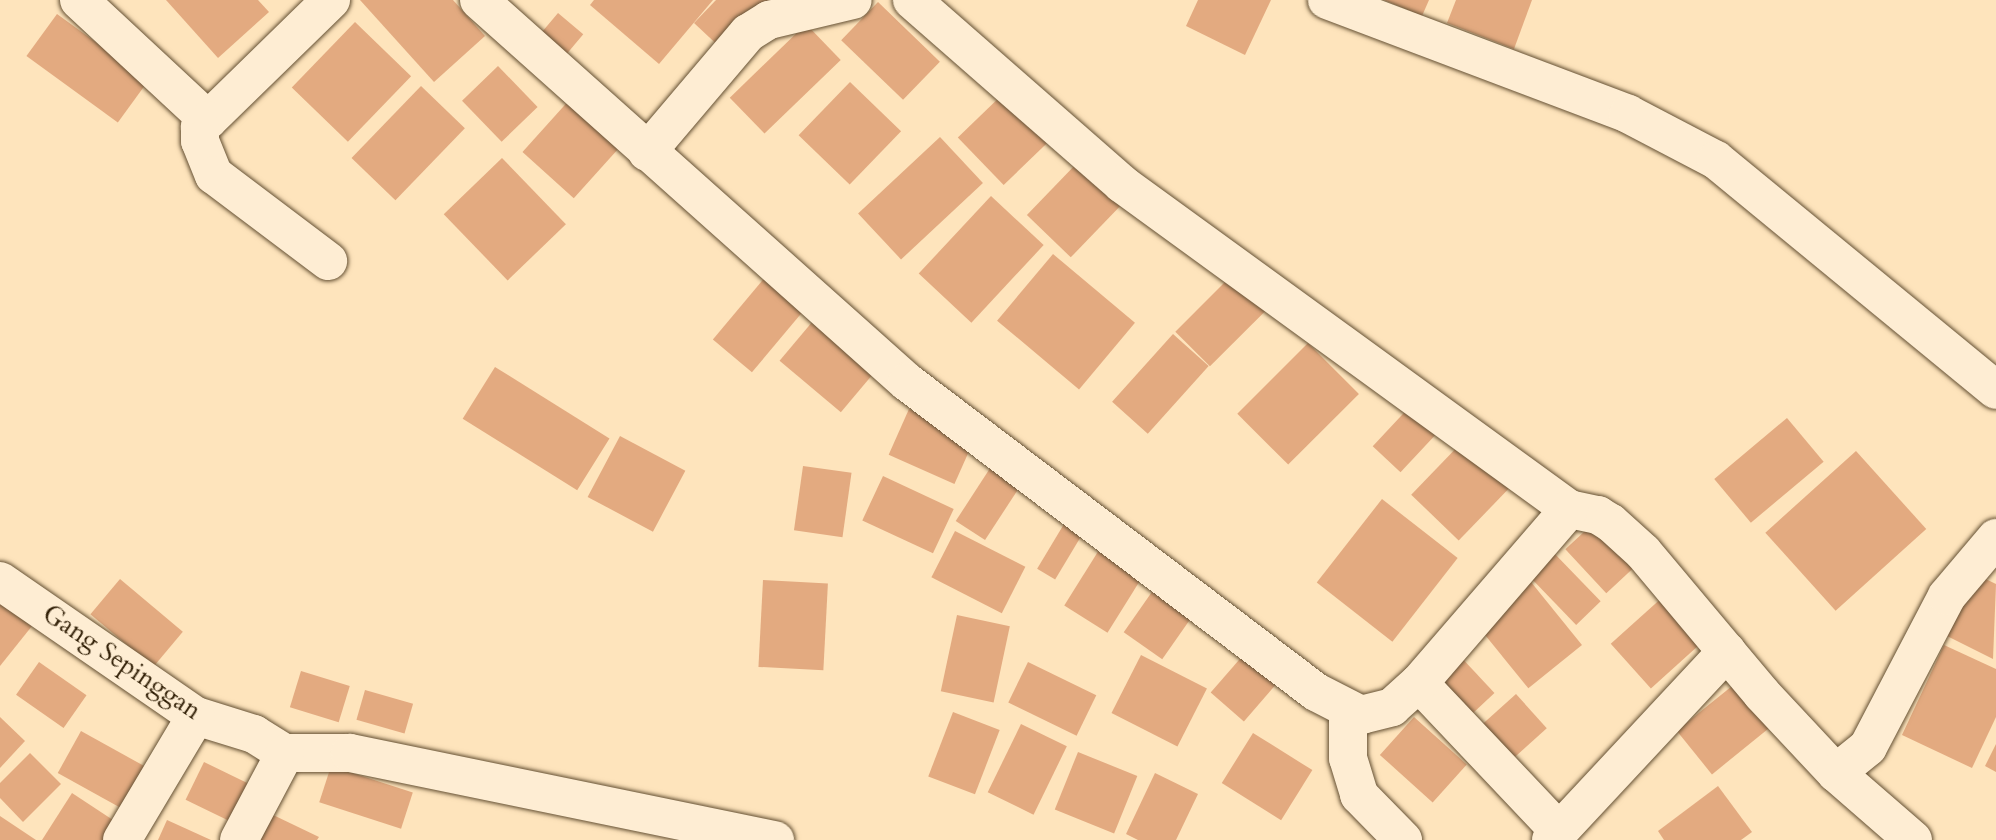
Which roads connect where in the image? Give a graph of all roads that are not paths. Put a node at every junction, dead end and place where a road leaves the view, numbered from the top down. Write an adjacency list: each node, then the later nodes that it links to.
1 (79, 0): 7 (street)
2 (331, 0): 7 (street)
3 (479, 0): 8 (street)
4 (853, 0): 8 (street)
5 (912, 0): 11 (street)
6 (1327, 0): 10 (street)
7 (208, 120): 9 (street)
8 (647, 152): 16 (street)
9 (328, 261)
10 (1996, 390)
11 (1569, 509): 14 (street); 15 (street)
12 (1996, 538): 19 (street)
13 (0, 580): 17 (street, Gang Sepinggan)
14 (1727, 651): 19 (street); 20 (street)
15 (1419, 683): 16 (street); 20 (street)
16 (1348, 709): 24 (street)
17 (196, 716): 18 (street, Gang Sepinggan); 21 (street)
18 (285, 754): 22 (street); 23 (street)
19 (1836, 773): 25 (street)
20 (1555, 835)
21 (122, 840)
22 (239, 840)
23 (775, 840)
24 (1403, 840)
25 (1913, 840)

